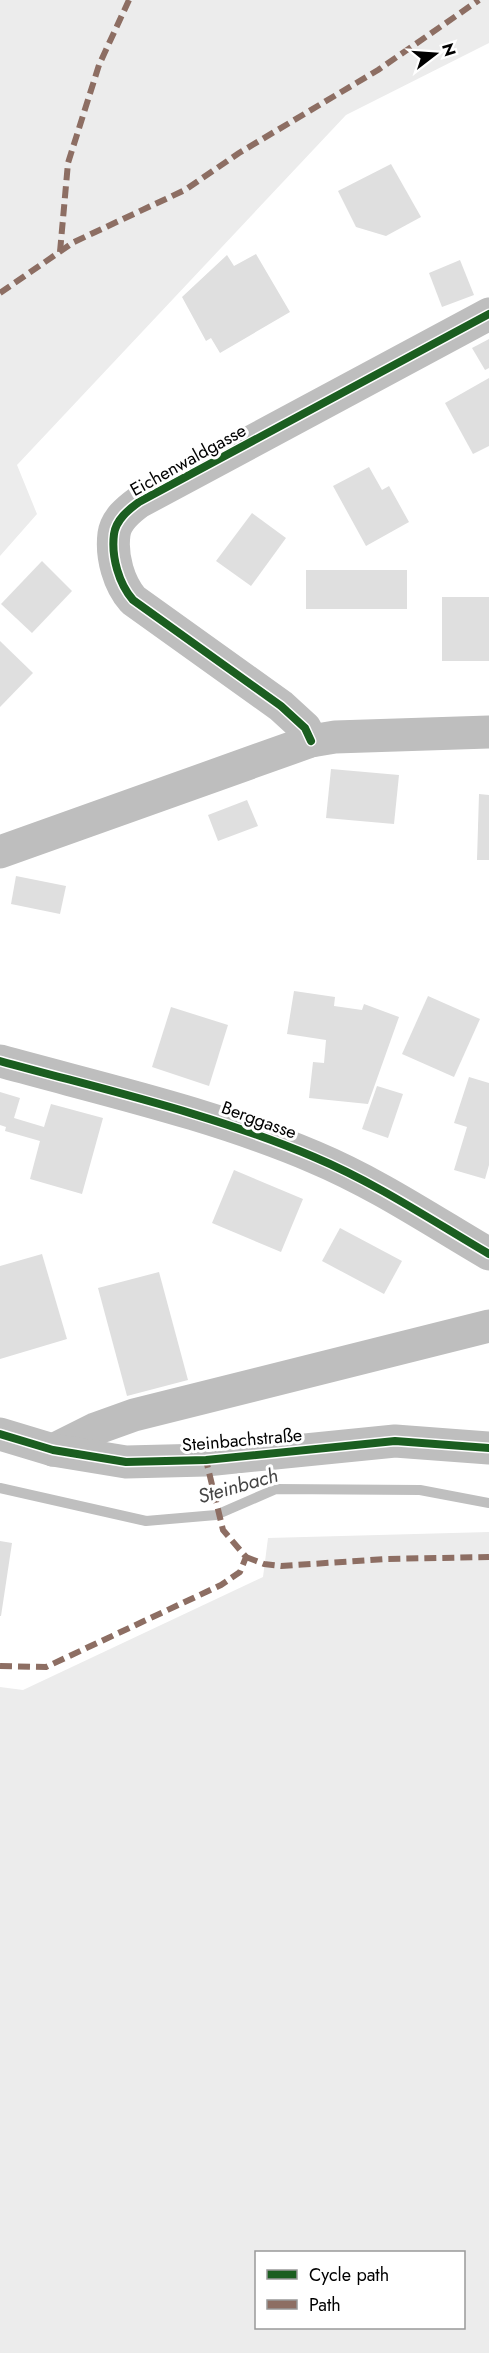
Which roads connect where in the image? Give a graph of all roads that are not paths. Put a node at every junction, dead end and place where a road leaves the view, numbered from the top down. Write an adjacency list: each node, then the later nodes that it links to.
1 (489, 314): 3 (street, Eichenwaldgasse)
2 (489, 732): 3 (street)
3 (311, 741): 4 (street)
4 (0, 852)
5 (0, 1061): 6 (street, Berggasse)
6 (489, 1254)
7 (489, 1326): 10 (street)
8 (0, 1434): 10 (street, Steinbachstraße)
9 (489, 1448): 10 (street, Steinbachstraße)
10 (53, 1450)

